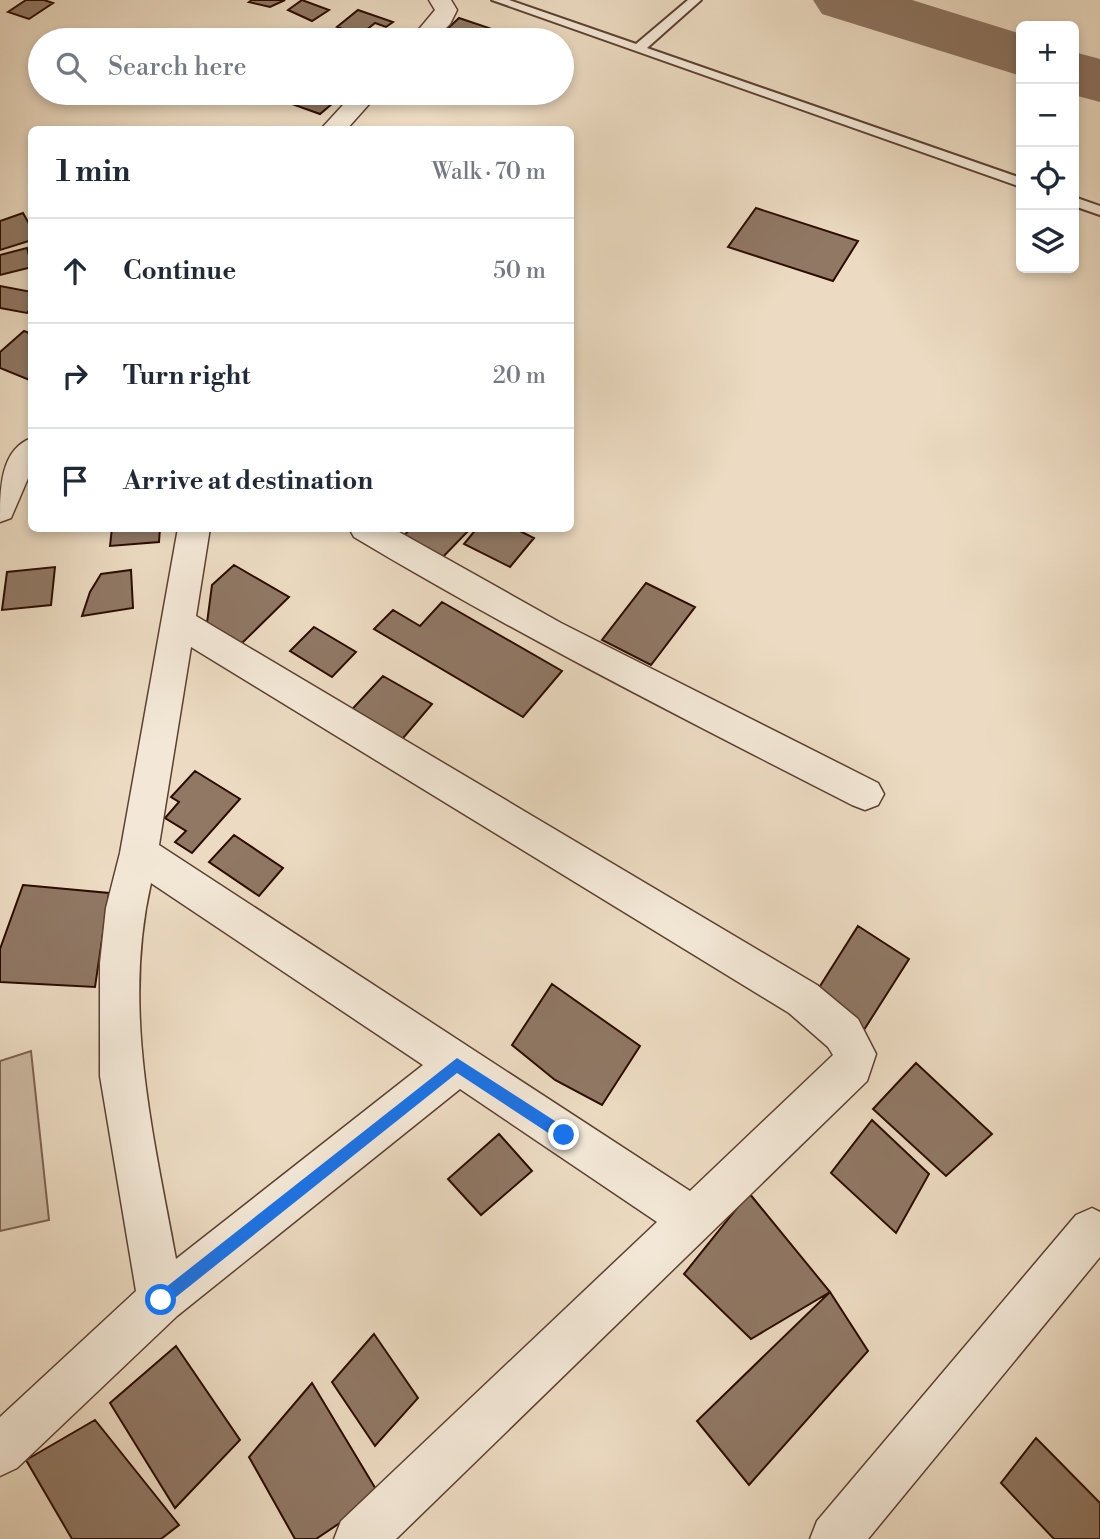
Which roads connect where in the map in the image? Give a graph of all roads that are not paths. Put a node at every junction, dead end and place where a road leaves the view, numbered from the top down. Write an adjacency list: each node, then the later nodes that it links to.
1 (440, 0): 4 (street)
2 (498, 0): 5 (lane)
3 (695, 0): 5 (lane)
4 (433, 28)
5 (638, 49): 8 (lane)
6 (356, 105): 7 (street)
7 (336, 126)
8 (1016, 181)
9 (1079, 203): 10 (lane)
10 (1100, 211)
11 (20, 460): 12 (street)
12 (0, 510)
13 (193, 532): 15 (street)
14 (372, 532): 16 (street)
15 (180, 623): 17 (street); 19 (street)
16 (865, 793)
17 (139, 853): 18 (street); 21 (street)
18 (457, 1065): 19 (street); 21 (street)
19 (692, 1219): 23 (street)
20 (1092, 1231): 24 (street)
21 (161, 1300): 22 (street)
22 (0, 1451)
23 (359, 1539)
24 (835, 1539)

